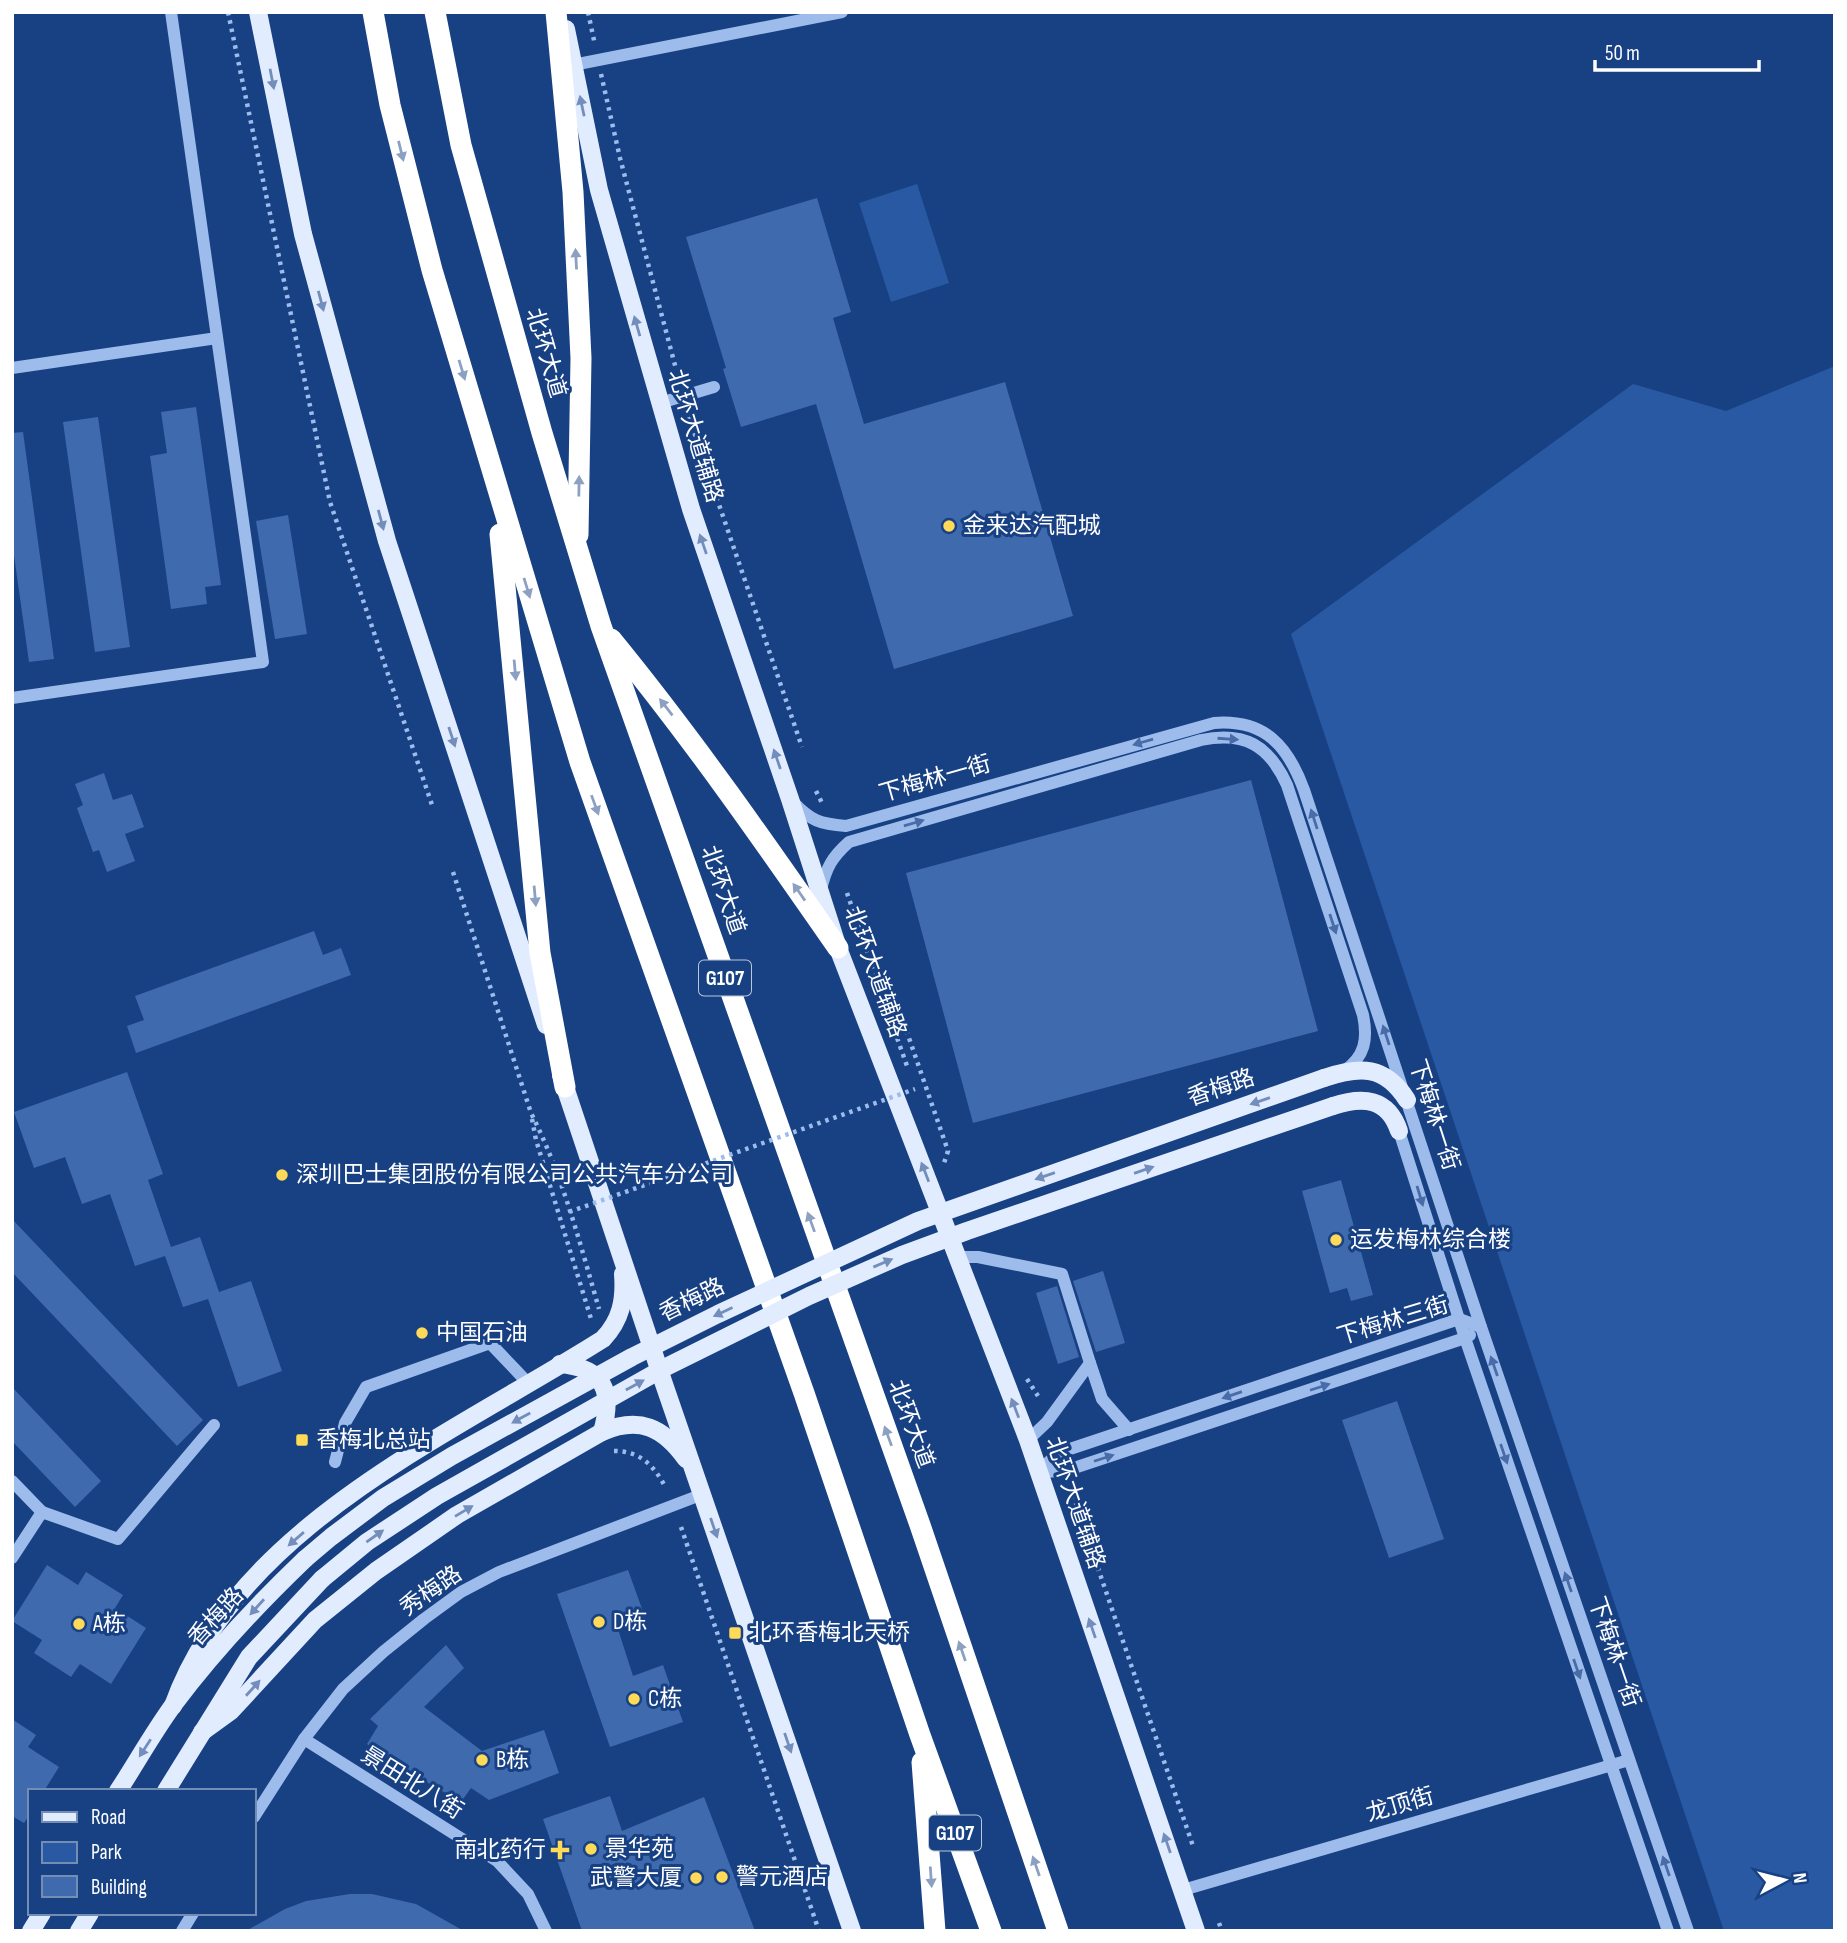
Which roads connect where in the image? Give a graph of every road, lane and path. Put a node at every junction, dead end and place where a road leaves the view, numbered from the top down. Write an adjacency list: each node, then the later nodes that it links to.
1 (171, 12): 16 (street)
2 (229, 12): 28 (path)
3 (258, 12): 35 (main road, one-way to 35)
4 (358, 12): 14 (highway)
5 (373, 12): 14 (highway, G107)
6 (435, 12): 15 (highway, 北环大道 / G107)
7 (448, 12): 15 (highway)
8 (556, 12): 23 (highway, one-way to 8)
9 (562, 12): 13 (main road, 北环大道辅路)
10 (588, 12): 12 (path)
11 (842, 12): 12 (street)
12 (598, 60): 13 (street); 18 (path)
13 (573, 65): 20 (main road, 北环大道辅路, one-way to 13)
14 (390, 105): 22 (highway, G107, one-way to 22)
15 (461, 145): 23 (highway, 北环大道 / G107)
16 (217, 338): 17 (street); 25 (street)
17 (12, 368)
18 (676, 369)
19 (714, 387): 20 (street)
20 (660, 404): 27 (main road, 北环大道辅路, one-way to 20)
21 (689, 417): 26 (path)
22 (494, 480): 35 (highway, one-way to 35); 68 (highway, G107, one-way to 68)
23 (578, 555): 24 (highway, 北环大道 / G107)
24 (601, 626): 32 (highway, one-way to 24); 89 (highway, 北环大道 / G107, one-way to 24)
25 (12, 698)
26 (802, 747)
27 (790, 799): 31 (main road, 北环大道辅路); 36 (street, 下梅林一街, one-way to 27)
28 (432, 806)
29 (453, 872): 37 (path)
30 (847, 893): 33 (path)
31 (821, 894): 32 (main road, 北环大道辅路); 34 (street, 下梅林一街, one-way to 34)
32 (838, 948): 42 (main road, 北环大道辅路, one-way to 32)
33 (883, 998): 39 (path); 40 (path, bridge)
34 (1333, 1075): 36 (main road, 香梅路); 66 (main road, 香梅路, one-way to 66, bridge)
35 (565, 1087): 41 (main road)
36 (1407, 1100): 46 (street, 下梅林一街)
37 (531, 1112): 40 (path); 45 (path)
38 (1399, 1131): 44 (street, 下梅林一街, one-way to 44); 67 (main road, 香梅路, one-way to 38, bridge)
39 (943, 1166)
40 (569, 1212): 43 (path)
41 (622, 1255): 49 (main road); 58 (main road)
42 (958, 1257): 48 (street); 54 (main road, 北环大道辅路, one-way to 42)
43 (599, 1309)
44 (1459, 1319): 46 (street, 下梅林三街); 47 (street, 下梅林一街); 52 (street, 下梅林三街, one-way to 52)
45 (592, 1322)
46 (1481, 1327): 47 (street, 下梅林三街); 70 (street, 下梅林一街, one-way to 46)
47 (1465, 1338): 57 (street, 下梅林三街, one-way to 47); 71 (street, 下梅林一街, one-way to 71)
48 (1090, 1363): 52 (street); 54 (street)
49 (560, 1364): 50 (main road); 53 (main road)
50 (528, 1383): 56 (street); 66 (main road, one-way to 66)
51 (215, 1424): 63 (street)
52 (1129, 1430): 57 (street, 下梅林三街)
53 (602, 1432): 58 (main road); 67 (main road, one-way to 53)
54 (1028, 1440): 57 (main road, 北环大道辅路)
55 (609, 1451): 60 (path)
56 (335, 1462)
57 (1038, 1472): 76 (main road, 北环大道辅路, one-way to 57)
58 (696, 1474): 61 (main road)
59 (12, 1481): 63 (street)
60 (666, 1488)
61 (702, 1493): 69 (street, 秀梅路); 86 (main road, one-way to 86)
62 (1073, 1495): 75 (path)
63 (41, 1512): 65 (street)
64 (681, 1527): 85 (path)
65 (12, 1558)
66 (173, 1706): 72 (main road, 香梅路, one-way to 72)
67 (202, 1732): 73 (main road, 香梅路)
68 (920, 1735): 87 (highway, one-way to 87); 88 (highway, G107)
69 (303, 1739): 74 (street, 秀梅路); 84 (street, 景田北八街)
70 (1629, 1760): 71 (street, 龙顶街); 93 (street, 下梅林一街, one-way to 70)
71 (1610, 1766): 76 (street, 龙顶街); 92 (street, 下梅林一街)
72 (119, 1789)
73 (167, 1789)
74 (256, 1814)
75 (1194, 1849)
76 (1183, 1890): 90 (main road, 北环大道辅路)
77 (41, 1915): 81 (main road)
78 (89, 1915): 82 (main road)
79 (192, 1915): 83 (street)
80 (1219, 1923): 91 (path)
81 (32, 1931)
82 (79, 1931)
83 (182, 1931)
84 (546, 1931)
85 (819, 1931)
86 (852, 1931)
87 (935, 1931)
88 (990, 1931)
89 (1058, 1931)
90 (1196, 1931)
91 (1222, 1931)
92 (1668, 1931)
93 (1688, 1931)

